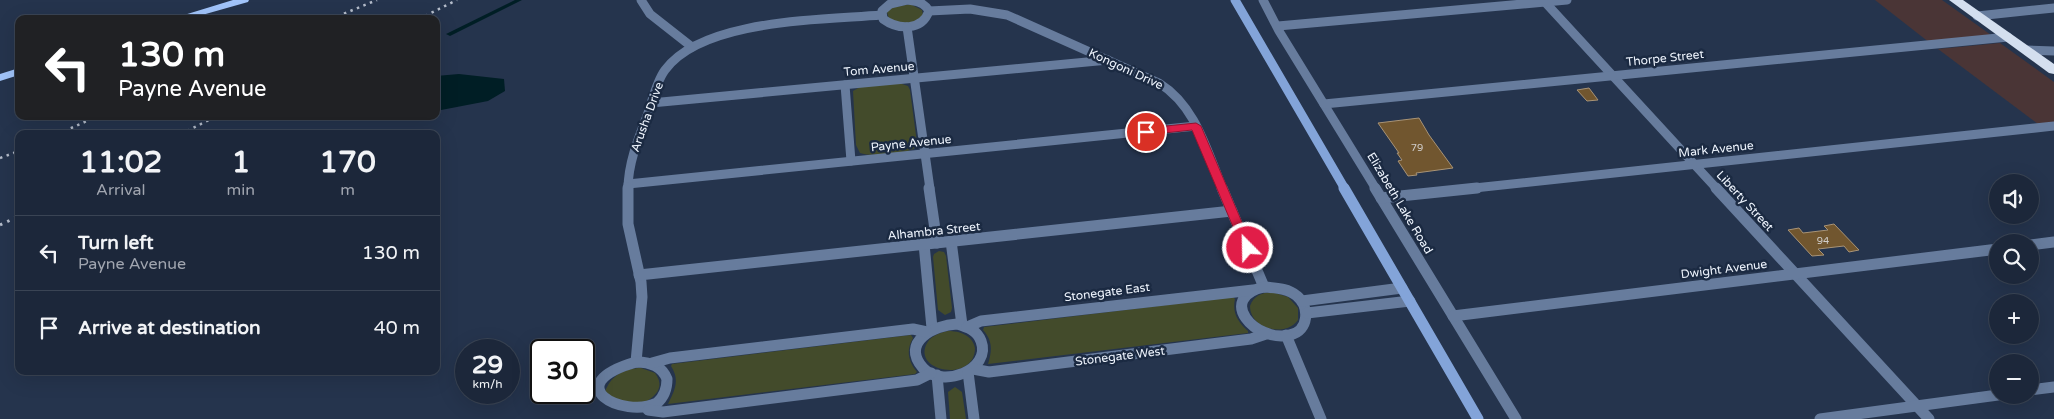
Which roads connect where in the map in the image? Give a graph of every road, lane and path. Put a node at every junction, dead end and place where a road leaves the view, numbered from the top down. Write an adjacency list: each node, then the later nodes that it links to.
1 (244, 0): 11 (main road)
2 (641, 0): 17 (street)
3 (903, 0): 10 (street); 12 (street)
4 (1236, 0): 46 (main road)
5 (1263, 0): 14 (street, Elizabeth Lake Road)
6 (1566, 0): 8 (street)
7 (1955, 0): 13 (highway)
8 (1544, 1): 14 (street); 23 (street, Liberty Street)
9 (2054, 8): 13 (street)
10 (929, 11): 15 (street); 20 (street, Kongoni Drive)
11 (190, 15)
12 (881, 15): 15 (street); 17 (street, Arusha Drive)
13 (1977, 16): 16 (highway)
14 (1278, 26): 28 (street, Elizabeth Lake Road)
15 (907, 27): 25 (street)
16 (2008, 38): 18 (highway); 23 (street, Thorpe Street)
17 (692, 47): 27 (street, Arusha Drive)
18 (2026, 50): 19 (street); 21 (highway)
19 (2054, 51)
20 (1109, 60): 25 (street, Tom Avenue); 29 (street, Kongoni Drive)
21 (2054, 70)
22 (15, 72): 24 (main road)
23 (1613, 76): 28 (street, Thorpe Street); 33 (street, Liberty Street)
24 (0, 78)
25 (914, 78): 26 (street, Tom Avenue); 31 (street)
26 (845, 84): 27 (street, Tom Avenue); 32 (street)
27 (651, 102): 34 (street, Arusha Drive)
28 (1324, 104): 35 (street, Elizabeth Lake Road)
29 (1196, 126): 31 (street, Payne Avenue); 36 (street, Kongoni Drive)
30 (2054, 126): 33 (street, Mark Avenue)
31 (925, 154): 32 (street, Payne Avenue); 39 (street)
32 (851, 161): 34 (street, Payne Avenue)
33 (1694, 164): 35 (street, Mark Avenue); 43 (street, Liberty Street)
34 (628, 184): 44 (street, Arusha Drive)
35 (1382, 198): 51 (street, Elizabeth Lake Road)
36 (1232, 211): 37 (street, Alhambra Street); 45 (street, Kongoni Drive)
37 (951, 241): 39 (street, Alhambra Street); 52 (street)
38 (2054, 242): 41 (street)
39 (938, 243): 40 (street, Alhambra Street)
40 (924, 244): 44 (street, Alhambra Street); 53 (street)
41 (2039, 244)
42 (1989, 250): 43 (street, Dwight Avenue)
43 (1795, 274): 51 (street, Dwight Avenue); 63 (street, Liberty Street)
44 (639, 275): 56 (street, Arusha Drive)
45 (1264, 287): 47 (street); 48 (street)
46 (1402, 288): 48 (street); 49 (main road)
47 (1253, 290): 52 (street, Stonegate East); 54 (street)
48 (1302, 300): 50 (street)
49 (1410, 301): 50 (street); 69 (main road)
50 (1307, 313): 55 (street)
51 (1453, 316): 70 (street, Elizabeth Lake Road)
52 (964, 326): 53 (street); 58 (street)
53 (930, 330): 57 (street); 59 (street)
54 (1266, 334): 55 (street); 58 (street, Stonegate West)
55 (1286, 336): 68 (street)
56 (636, 362): 57 (street); 65 (street)
57 (652, 364): 64 (street)
58 (970, 371): 59 (street); 67 (street)
59 (934, 374): 64 (street); 66 (street)
60 (2054, 387): 61 (street)
61 (2039, 389)
62 (1989, 395): 63 (street)
63 (1916, 406): 71 (street); 72 (street, Liberty Street)
64 (648, 410): 65 (street)
65 (622, 417)
66 (941, 419)
67 (974, 419)
68 (1321, 419)
69 (1478, 419)
70 (1516, 419)
71 (1820, 419)
72 (1929, 419)

